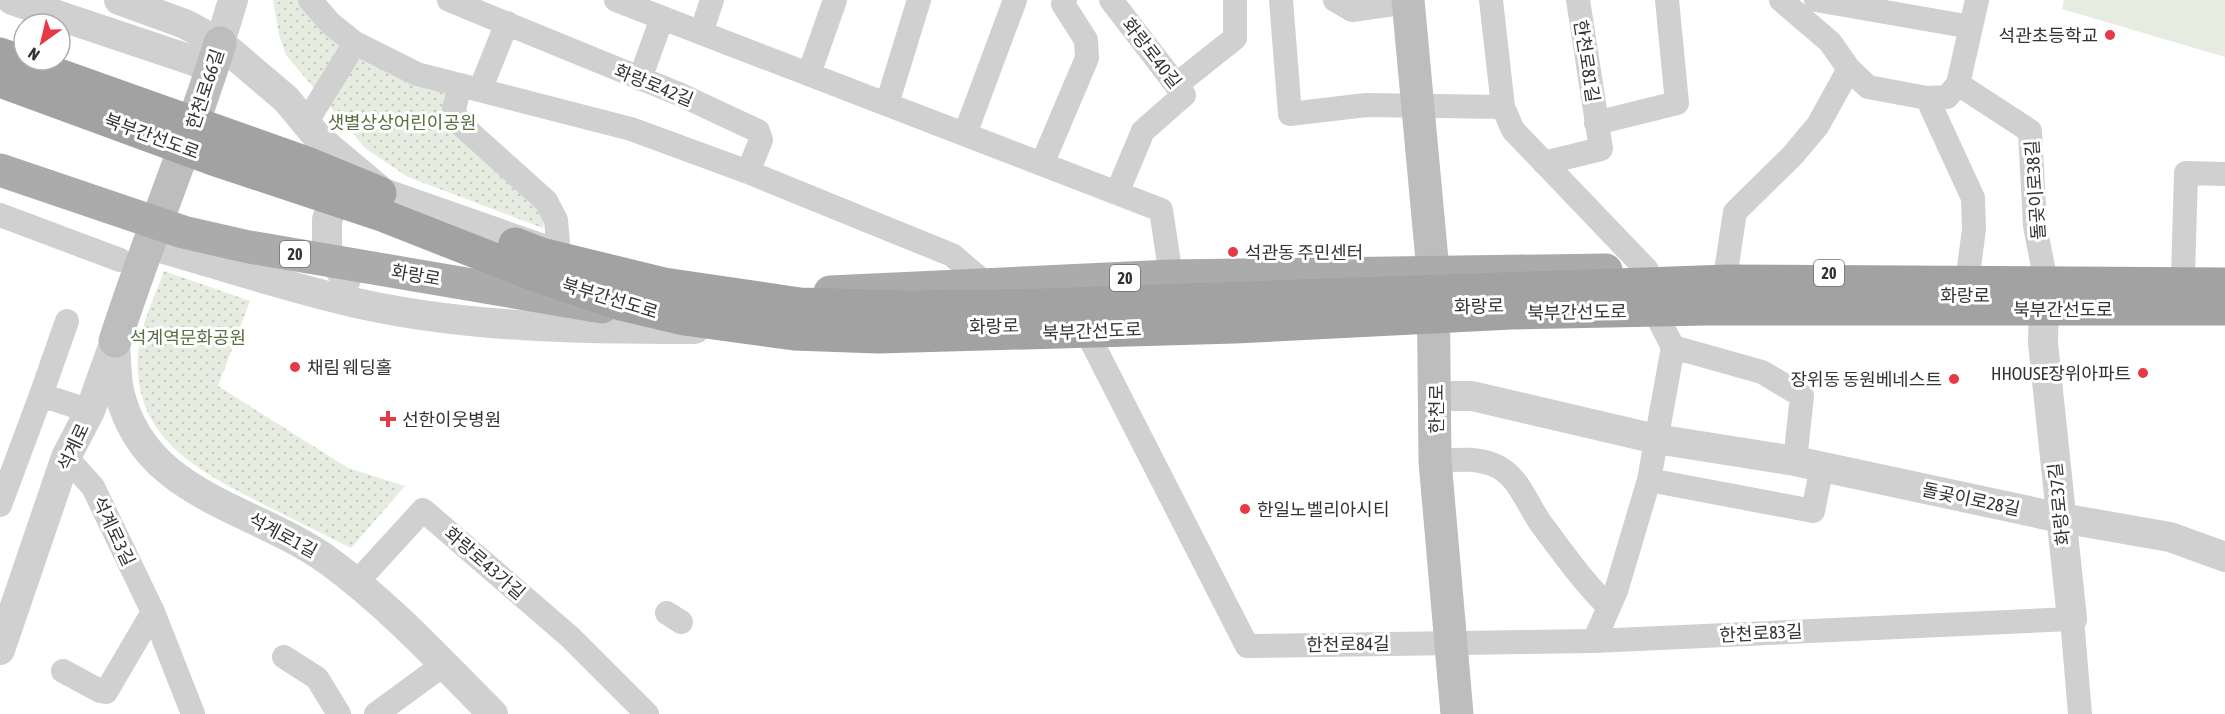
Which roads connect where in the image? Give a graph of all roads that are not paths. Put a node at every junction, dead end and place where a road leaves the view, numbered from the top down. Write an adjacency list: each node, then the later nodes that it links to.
1 (12, 0): 29 (street, 화랑로)
2 (119, 0): 29 (street, 화랑로)
3 (233, 0): 29 (street, 한천로66길)
4 (310, 0): 27 (street)
5 (449, 0): 24 (street, 화랑로42길)
6 (712, 0): 26 (street)
7 (835, 0): 31 (street)
8 (919, 0): 38 (street)
9 (1015, 0): 43 (street)
10 (1065, 0): 46 (street)
11 (1111, 0): 35 (street, 화랑로40길)
12 (1235, 0): 35 (street)
13 (1281, 0): 39 (street)
14 (1335, 0): 20 (street, 한천로)
15 (1491, 0): 40 (street)
16 (1578, 0): 42 (street, 한천로81길)
17 (1667, 0): 42 (street, 한천로81길)
18 (1781, 0): 30 (street)
19 (1977, 0): 25 (street)
20 (1408, 1): 39 (main road, 한천로)
21 (1828, 1): 25 (street)
22 (624, 2): 23 (street)
23 (662, 18): 26 (street); 32 (street)
24 (507, 23): 32 (street, 화랑로42길); 36 (street)
25 (1971, 27): 34 (street)
26 (701, 33): 31 (street)
27 (355, 43): 36 (street); 41 (street)
28 (0, 54): 66 (highway, 북부간선도로)
29 (216, 55): 41 (street, 화랑로); 53 (main road, 한천로66길)
30 (1849, 69): 37 (street); 57 (street)
31 (809, 74): 38 (street)
32 (640, 79): 48 (street, 화랑로42길)
33 (0, 81): 66 (highway, 북부간선도로)
34 (1958, 84): 37 (street); 64 (street, 돌곶이로38길)
35 (1176, 85): 51 (street, 화랑로40길)
36 (470, 88): 48 (street); 54 (street)
37 (1927, 98): 58 (street, 화랑로)
38 (887, 104): 43 (street)
39 (1416, 104): 40 (street); 55 (main road, 한천로)
40 (1503, 107): 45 (street)
41 (306, 123): 50 (street, 화랑로)
42 (1596, 123): 45 (street, 한천로81길)
43 (965, 134): 46 (street)
44 (0, 150): 67 (main road, 화랑로 / 20)
45 (1544, 163): 63 (street)
46 (1042, 164): 51 (street)
47 (0, 170): 67 (main road, 화랑로 / 20)
48 (748, 172): 62 (street)
49 (2225, 174): 60 (street)
50 (382, 193): 54 (street, 화랑로); 68 (street)
51 (1117, 193): 59 (street)
52 (0, 215): 53 (street, 화랑로)
53 (134, 252): 68 (street, 화랑로); 74 (main road, 석계로)
54 (559, 255): 65 (street, 화랑로)
55 (1433, 271): 56 (main road, 화랑로 / 20); 59 (main road, 화랑로 / 20); 70 (main road, 한천로)
56 (1516, 271): 63 (main road, 화랑로 / 20); 69 (main road)
57 (1726, 271): 58 (main road, 화랑로 / 20); 63 (main road, 화랑로 / 20)
58 (1968, 275): 64 (main road, 화랑로 / 20)
59 (1171, 276): 61 (main road, 화랑로 / 20)
60 (2183, 276): 64 (main road, 화랑로 / 20); 66 (main road, 화랑로 / 20)
61 (1066, 280): 62 (main road, 화랑로 / 20); 72 (street)
62 (986, 283): 65 (main road, 화랑로 / 20)
63 (1647, 284): 64 (main road, 화랑로 / 20); 69 (main road, 화랑로 / 20); 75 (street)
64 (2045, 286): 66 (main road, 화랑로 / 20); 85 (street, 화랑로37길)
65 (818, 293): 67 (main road, 화랑로 / 20)
66 (2224, 295)
67 (592, 298): 73 (main road, 화랑로 / 20)
68 (362, 304): 73 (street, 화랑로)
69 (1520, 305): 70 (main road, 화랑로 / 20)
70 (1435, 307): 72 (main road, 화랑로 / 20); 77 (main road, 한천로)
71 (67, 321): 76 (street)
72 (1082, 324): 73 (main road, 화랑로 / 20); 92 (street, 한천로84길)
73 (842, 330)
74 (115, 341): 78 (street, 석계로); 87 (street, 석계로1길)
75 (1672, 346): 79 (street); 82 (street)
76 (41, 394): 78 (street); 84 (street)
77 (1436, 396): 79 (street, 돌곶이로28길); 81 (main road, 한천로)
78 (90, 411): 80 (street, 석계로)
79 (1656, 440): 82 (street, 돌곶이로28길); 83 (street)
80 (66, 457): 89 (street, 석계로3길); 93 (street, 석계로)
81 (1435, 461): 88 (street); 92 (main road, 한천로)
82 (1809, 464): 83 (street); 85 (street, 돌곶이로28길)
83 (1650, 480): 88 (street)
84 (0, 504)
85 (2061, 518): 86 (street, 돌곶이로28길); 90 (street, 화랑로37길)
86 (2225, 557)
87 (357, 582): 95 (street, 석계로1길); 101 (street, 화랑로43가길)
88 (1610, 607): 91 (street)
89 (153, 612): 96 (street); 97 (street, 석계로3길)
90 (2072, 619): 91 (street, 한천로83길); 103 (street, 화랑로37길)
91 (1594, 641): 92 (street, 한천로83길)
92 (1449, 642): 102 (main road, 한천로)
93 (0, 650)
94 (284, 657): 98 (street)
95 (443, 664): 99 (street); 100 (street, 석계로1길)
96 (63, 671)
97 (194, 714)
98 (339, 714)
99 (376, 714)
100 (493, 714)
101 (647, 714)
102 (1456, 714)
103 (2080, 714)

